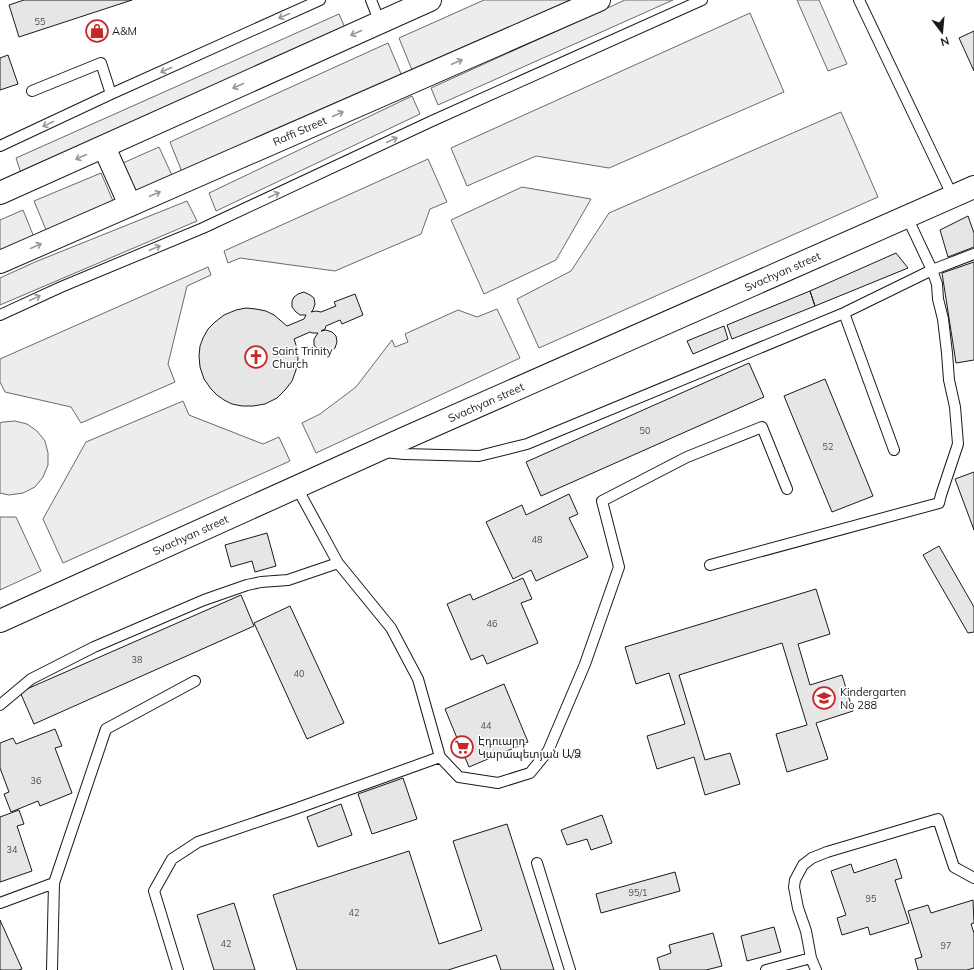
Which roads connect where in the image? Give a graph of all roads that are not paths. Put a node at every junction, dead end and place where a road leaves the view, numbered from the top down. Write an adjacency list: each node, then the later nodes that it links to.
1 (320, 0): 9 (lane, one-way to 9)
2 (371, 0): 7 (lane)
3 (430, 0): 7 (main road)
4 (599, 0): 15 (main road, Raffi Street, one-way to 4)
5 (702, 0): 21 (lane, one-way to 5)
6 (859, 0): 14 (lane)
7 (380, 23): 11 (main road, one-way to 11)
8 (32, 91): 9 (lane)
9 (111, 94): 10 (lane, one-way to 10)
10 (0, 146)
11 (104, 146): 13 (main road, one-way to 13); 15 (main road)
12 (974, 187): 14 (main road, Svachyan street)
13 (0, 193)
14 (952, 197): 16 (main road, Svachyan street)
15 (130, 205): 18 (main road, Raffi Street, one-way to 15)
16 (907, 218): 19 (lane); 23 (main road, Svachyan street)
17 (974, 254): 19 (lane)
18 (0, 262)
19 (932, 270): 20 (lane); 27 (lane)
20 (844, 313): 22 (lane); 23 (lane)
21 (0, 315)
22 (894, 450)
23 (377, 451): 24 (main road, Svachyan street)
24 (296, 486): 26 (lane); 28 (main road, Svachyan street)
25 (787, 489): 31 (lane)
26 (338, 563): 30 (lane); 31 (lane)
27 (710, 565)
28 (0, 621)
29 (195, 681): 34 (lane)
30 (0, 705)
31 (440, 757): 38 (lane)
32 (537, 863): 39 (lane)
33 (974, 878): 36 (lane)
34 (54, 883): 35 (lane); 37 (lane)
35 (0, 903)
36 (811, 958): 40 (lane); 41 (lane)
37 (52, 970)
38 (178, 970)
39 (570, 970)
40 (766, 970)
41 (816, 970)

